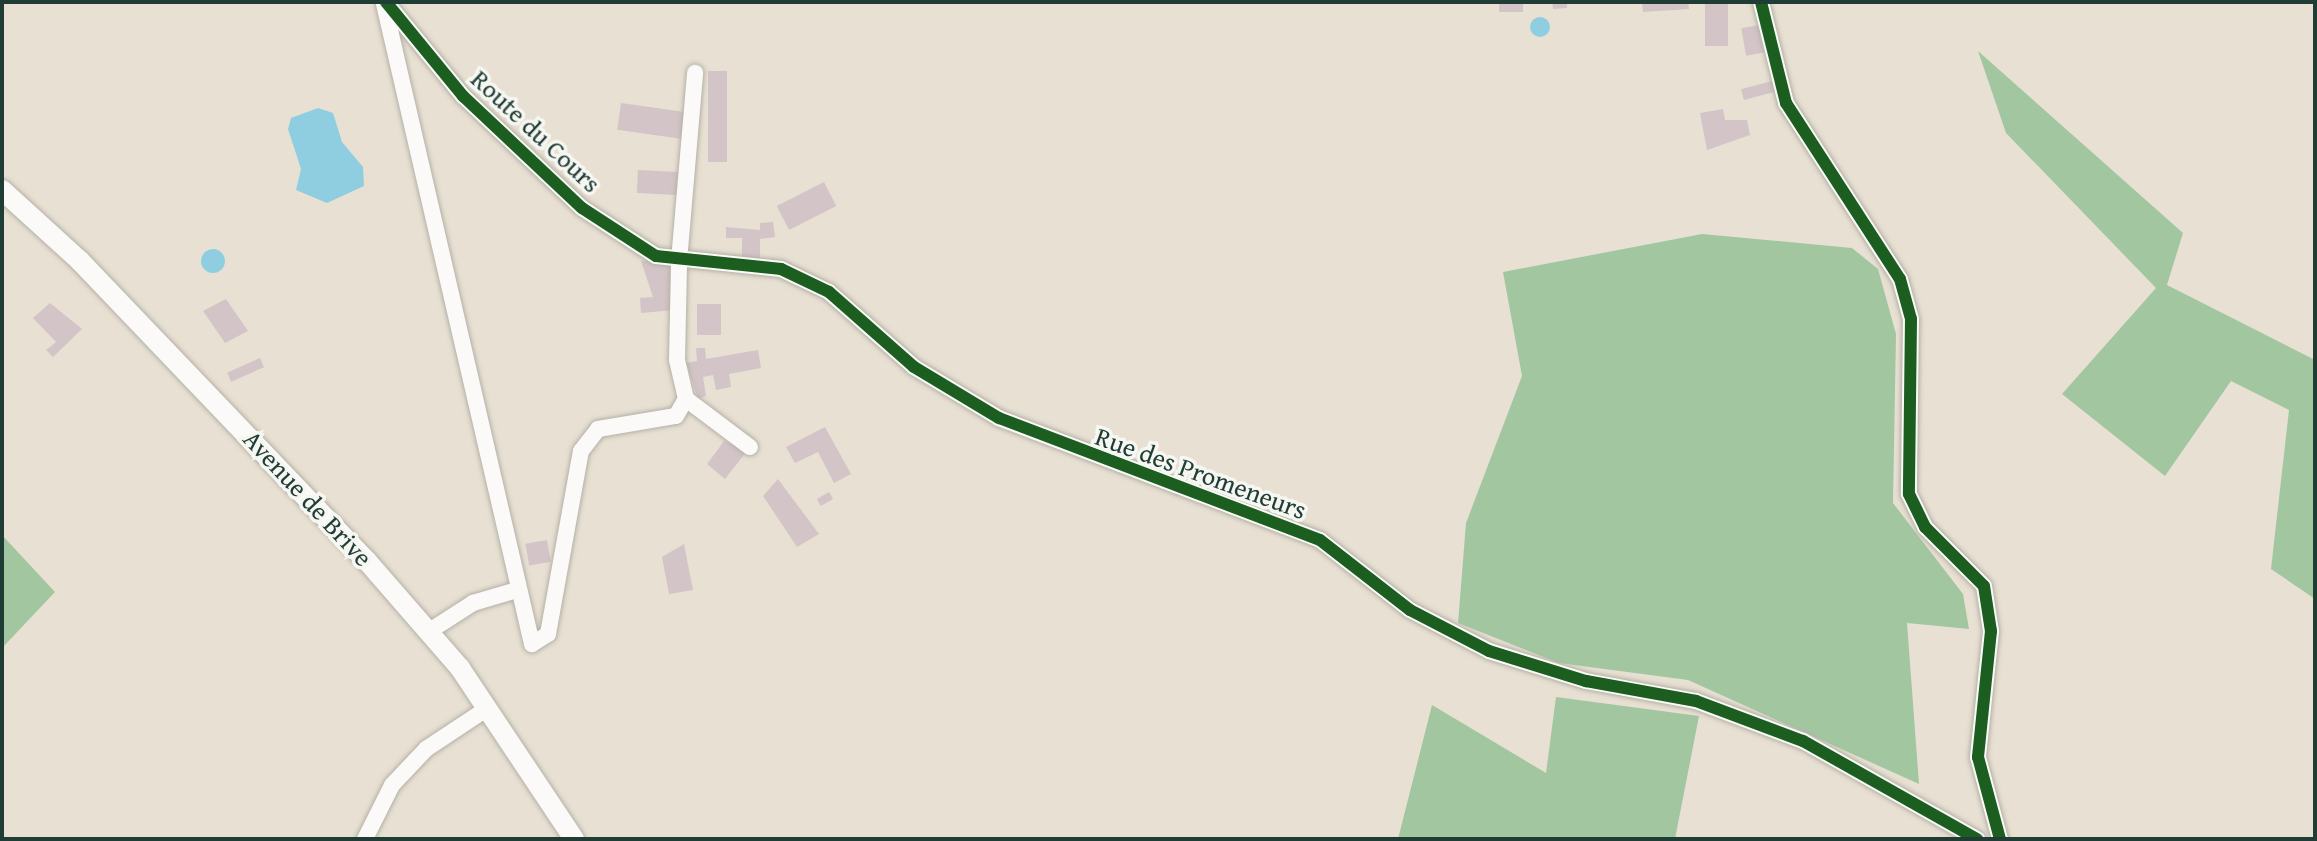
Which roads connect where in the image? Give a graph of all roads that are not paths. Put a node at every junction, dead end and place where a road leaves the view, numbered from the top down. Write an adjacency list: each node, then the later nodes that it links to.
1 (385, 2): 5 (street, Route du Cours); 8 (street, Route du Cours)
2 (1761, 2): 14 (street)
3 (695, 73): 5 (street)
4 (2, 190): 9 (street, Avenue de Brive)
5 (679, 261): 6 (street); 13 (street, Rue des Promeneurs)
6 (686, 399): 7 (street); 8 (street, Route du Cours)
7 (750, 447)
8 (517, 590): 9 (street)
9 (428, 632): 10 (street, Avenue de Brive)
10 (488, 708): 11 (street); 12 (street, Avenue de Brive)
11 (365, 839)
12 (574, 839)
13 (1977, 839)
14 (2000, 839)

